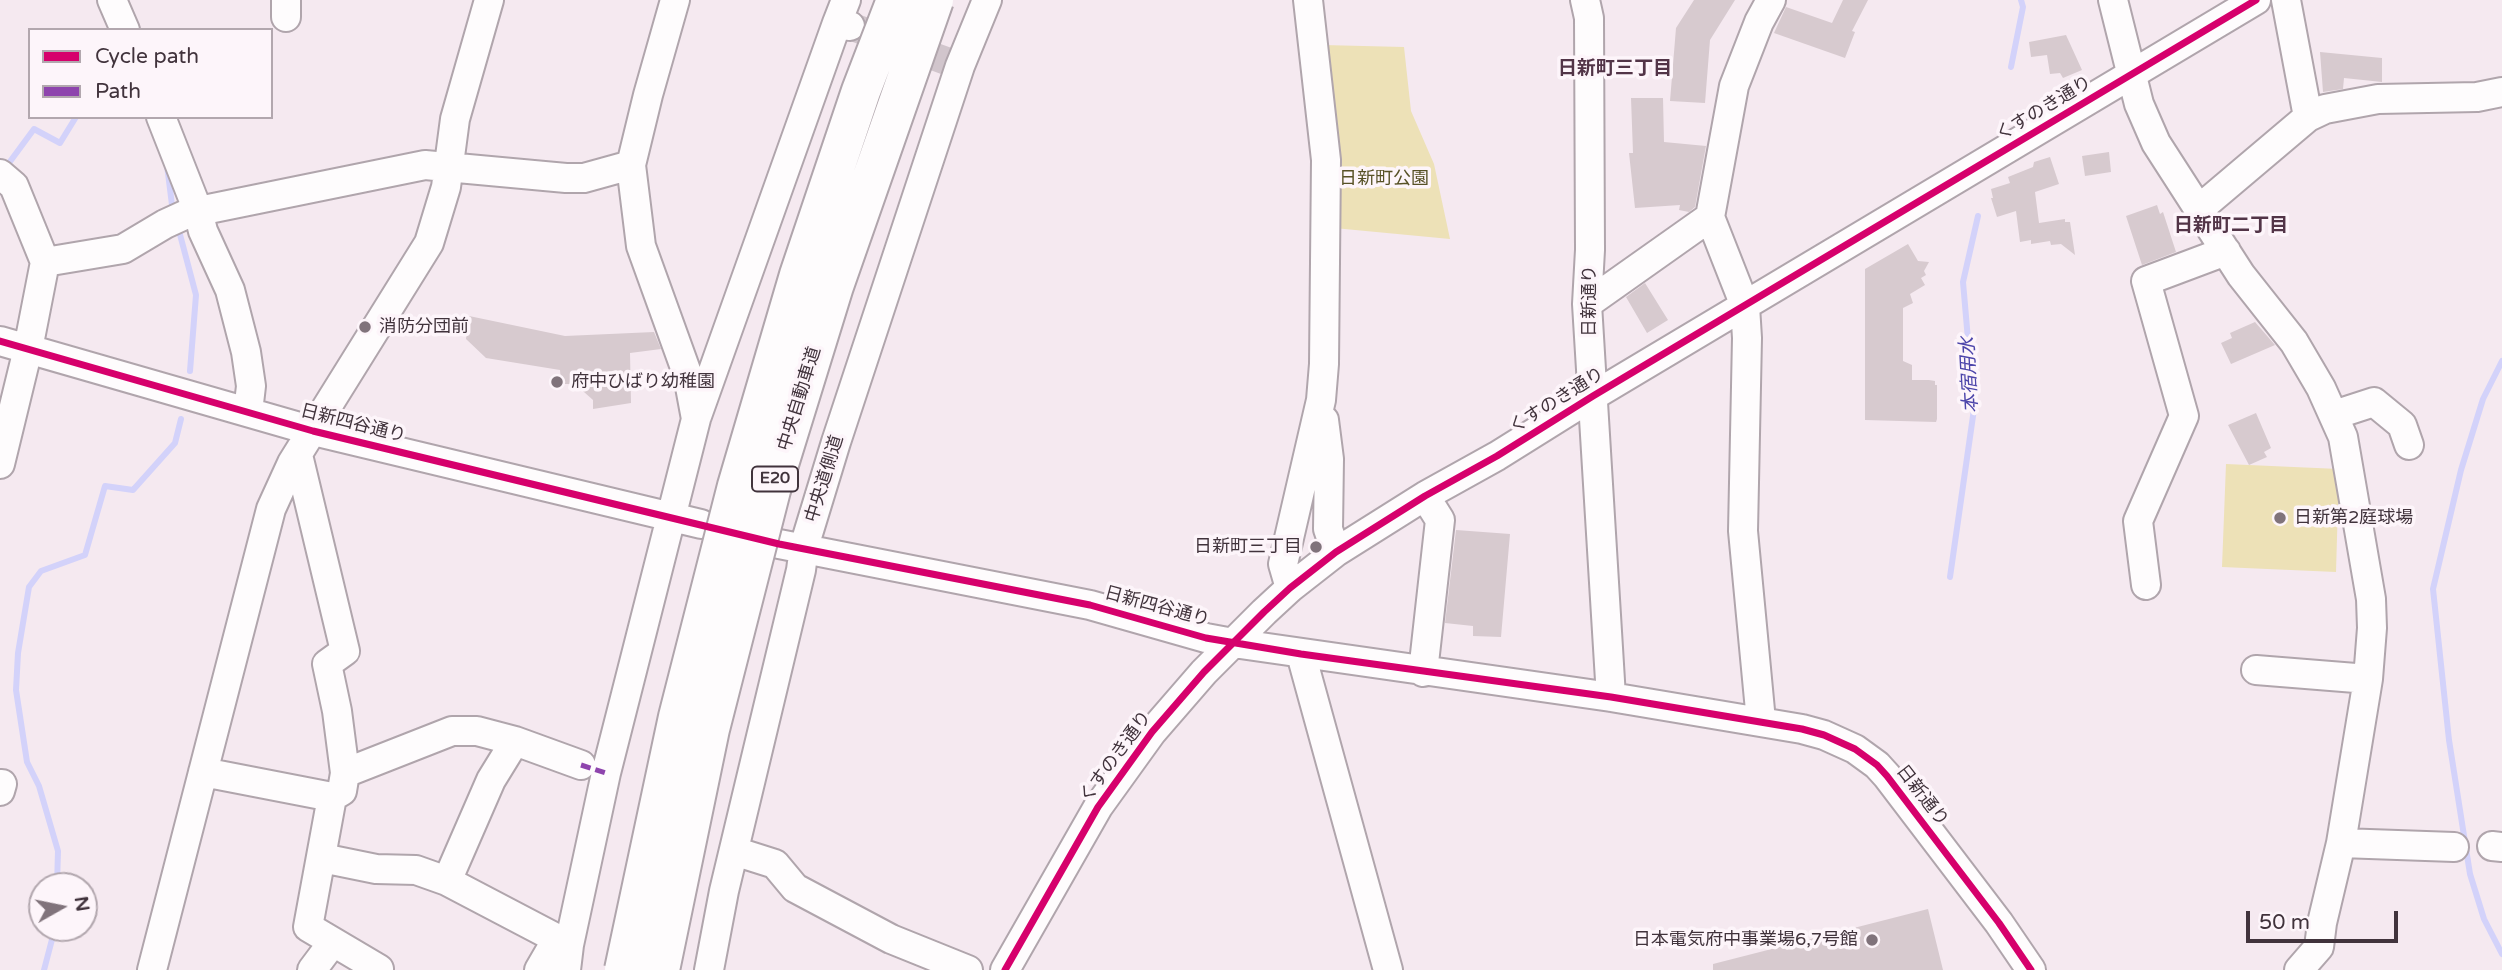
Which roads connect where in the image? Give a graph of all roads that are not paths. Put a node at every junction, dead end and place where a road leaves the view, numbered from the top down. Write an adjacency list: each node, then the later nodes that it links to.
1 (112, 0): 14 (street)
2 (489, 0): 20 (street)
3 (676, 0): 19 (street)
4 (896, 0): 69 (highway, 中央自動車道 / E20, bridge)
5 (934, 0): 70 (highway, 中央自動車道 / E20, bridge)
6 (986, 0): 42 (street, 中央道側道)
7 (1308, 0): 32 (street)
8 (1586, 0): 27 (street, 日新通り)
9 (1771, 0): 24 (street)
10 (2113, 0): 15 (street)
11 (2256, 0): 15 (street, くすのき通り)
12 (2286, 0): 17 (street)
13 (844, 16): 35 (street)
14 (124, 28)
15 (2131, 75): 22 (street); 28 (street, くすのき通り)
16 (2502, 92): 17 (street)
17 (2308, 117): 22 (street)
18 (161, 119): 23 (street)
19 (631, 165): 20 (street); 35 (street)
20 (450, 166): 23 (street); 36 (street)
21 (0, 174): 26 (street)
22 (2198, 210): 25 (street)
23 (184, 216): 26 (street); 33 (street)
24 (1710, 217): 27 (street); 28 (street)
25 (2226, 251): 34 (street); 44 (street)
26 (45, 262): 30 (street)
27 (1587, 304): 31 (street, 日新通り)
28 (1745, 306): 31 (street, くすのき通り); 52 (street)
29 (0, 341): 30 (street, 日新四谷通り)
30 (28, 349): 33 (street, 日新四谷通り); 38 (street)
31 (1592, 396): 39 (street, くすのき通り); 51 (street, 日新通り)
32 (1321, 400): 43 (street); 45 (street)
33 (248, 412): 36 (street, 日新四谷通り)
34 (2334, 415): 37 (street); 50 (street)
35 (696, 419): 40 (street)
36 (305, 443): 40 (street, 日新四谷通り); 55 (street); 56 (street)
37 (2409, 445)
38 (0, 464)
39 (1425, 496): 43 (street, くすのき通り); 49 (street)
40 (672, 517): 41 (street, 日新四谷通り); 64 (street)
41 (701, 524)
42 (792, 545): 46 (street, 日新四谷通り); 60 (street, 中央道側道)
43 (1336, 552): 45 (street, くすのき通り)
44 (2146, 584)
45 (1290, 588): 46 (street, くすのき通り)
46 (1233, 643): 47 (street, 日新四谷通り); 73 (street, くすのき通り)
47 (1301, 654): 49 (street, 日新四谷通り); 74 (street)
48 (2256, 670): 50 (street)
49 (1423, 672): 51 (street, 日新四谷通り)
50 (2368, 679): 58 (street)
51 (1611, 697): 52 (street, 日新通り)
52 (1762, 721): 75 (street, 日新通り)
53 (515, 741): 54 (street); 56 (street); 62 (street)
54 (581, 765)
55 (203, 772): 57 (street); 66 (street)
56 (345, 773): 57 (street)
57 (332, 797): 61 (street)
58 (2341, 843): 59 (street); 76 (street)
59 (2454, 847)
60 (734, 851): 71 (street, 中央道側道); 72 (street)
61 (322, 858): 62 (street); 63 (street)
62 (447, 881): 64 (street)
63 (333, 942): 65 (street); 67 (street)
64 (564, 952): 68 (street)
65 (379, 969)
66 (152, 970)
67 (312, 970)
68 (539, 970)
69 (624, 970)
70 (660, 970)
71 (709, 970)
72 (968, 970)
73 (1005, 970)
74 (1388, 970)
75 (2031, 970)
76 (2299, 970)

